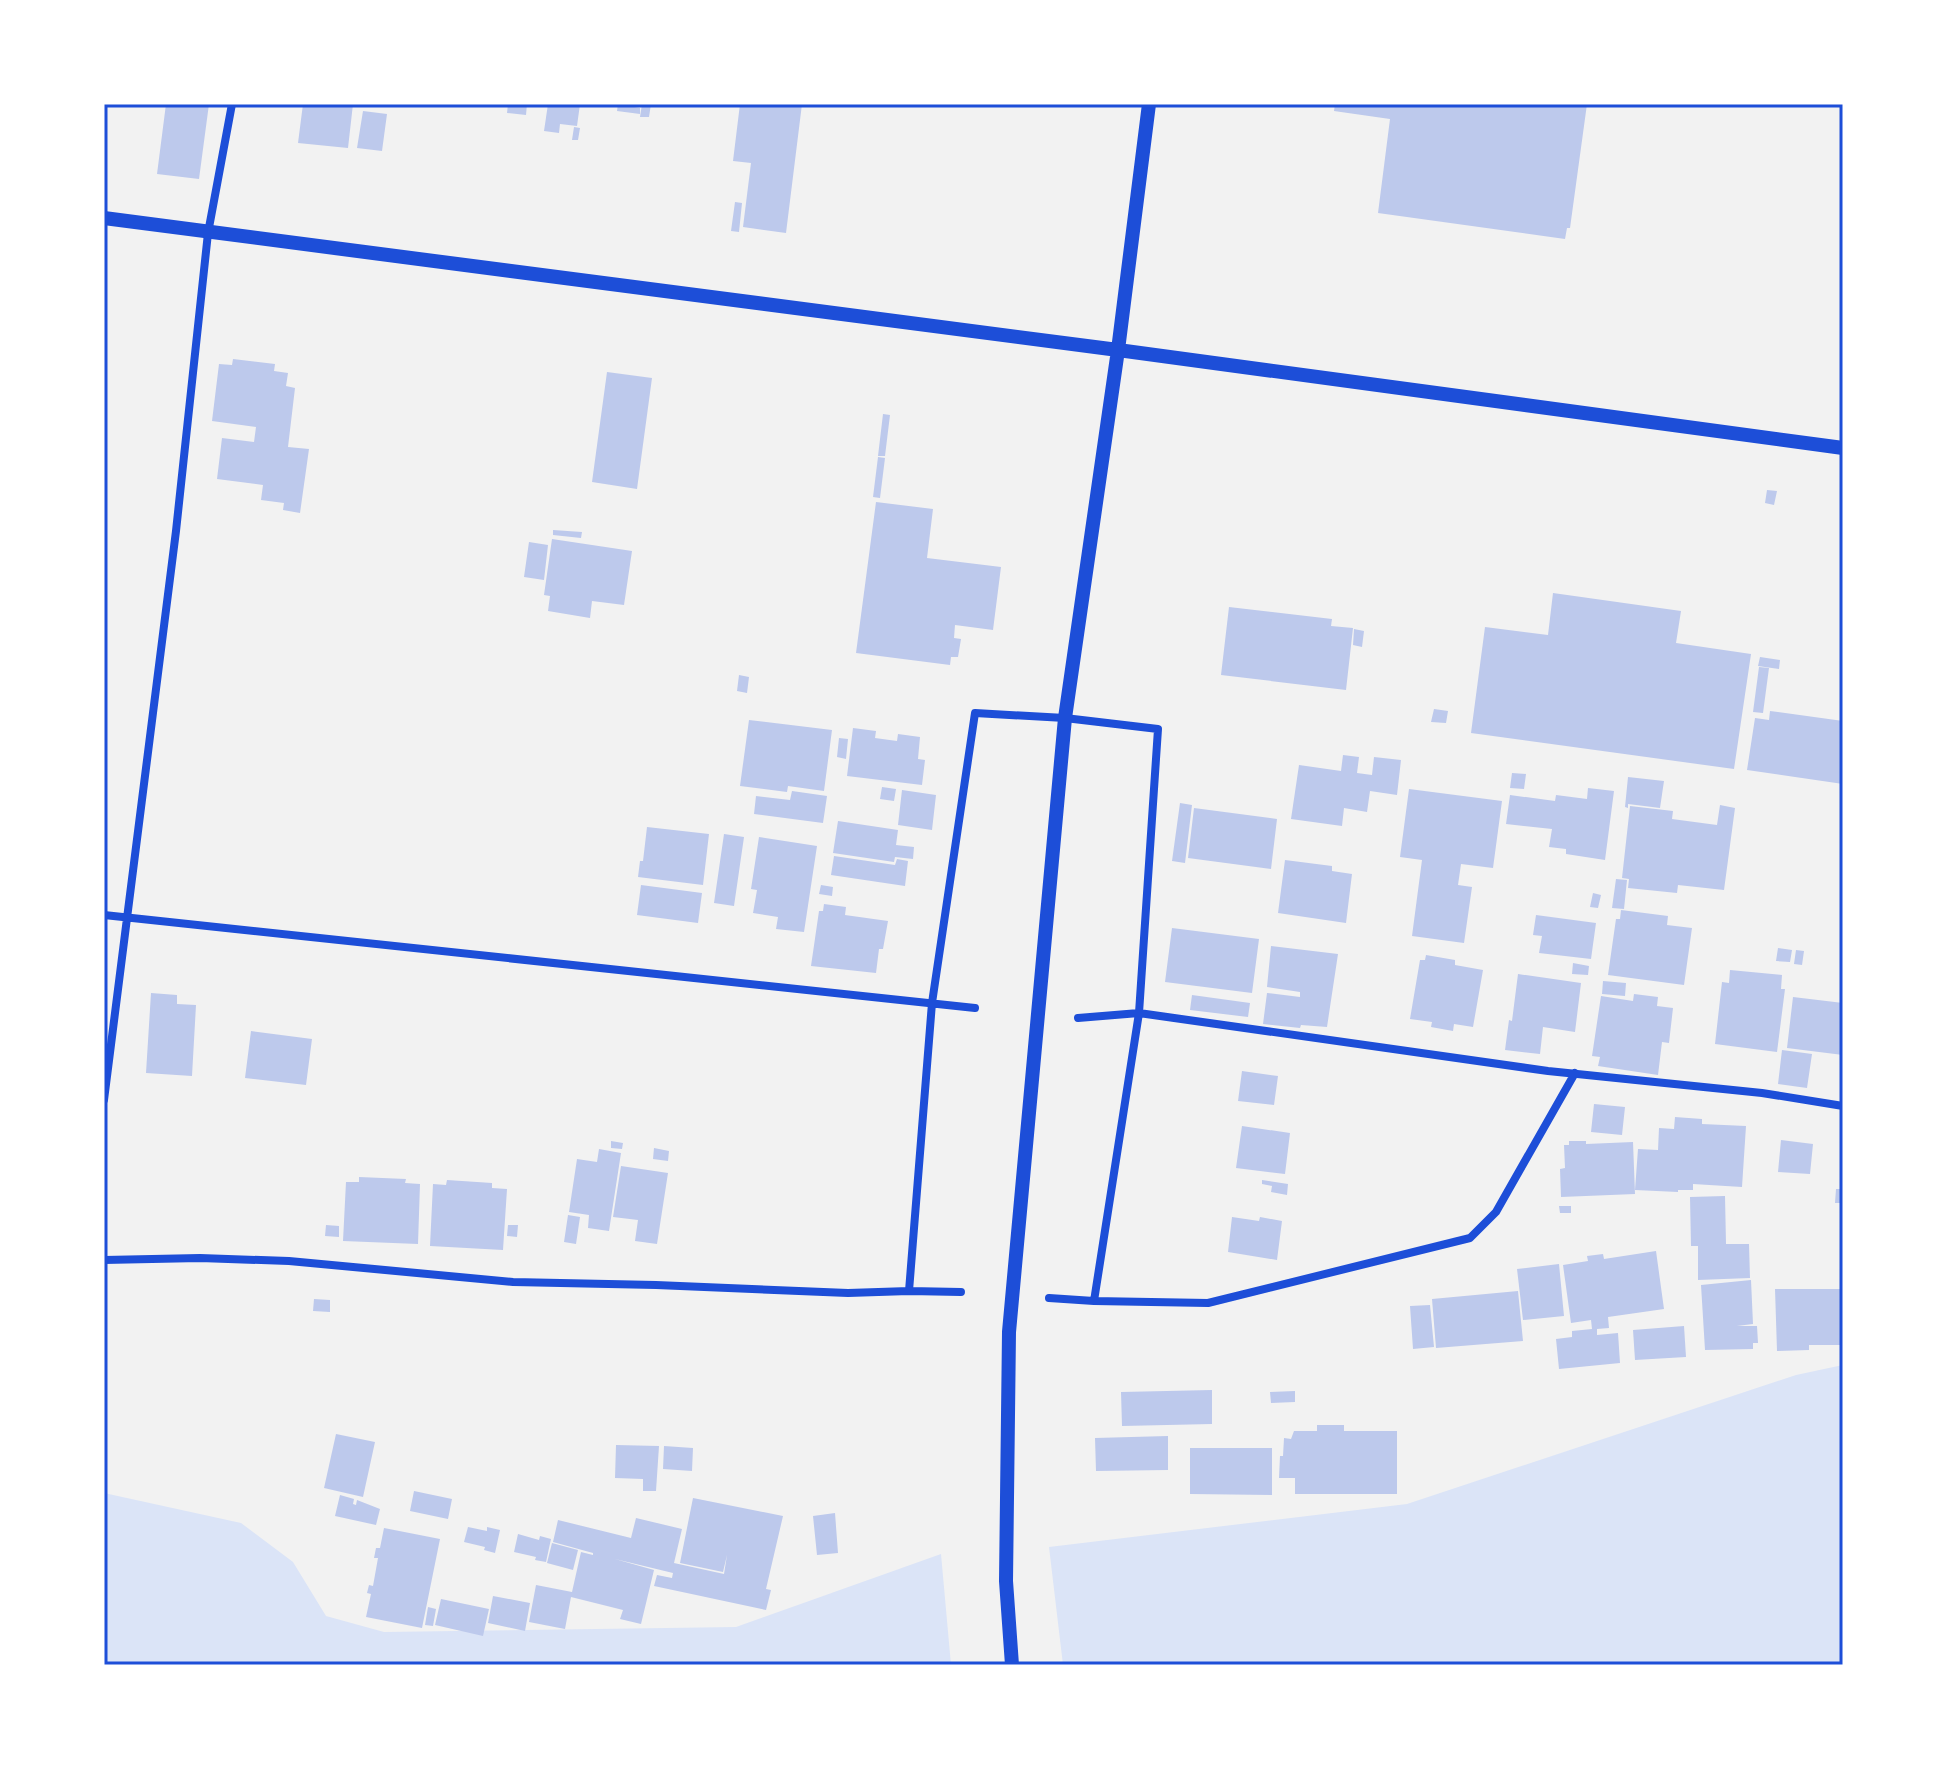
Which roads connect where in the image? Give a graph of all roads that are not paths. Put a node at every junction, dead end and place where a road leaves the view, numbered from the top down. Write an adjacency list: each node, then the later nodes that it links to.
1 (232, 104): 4 (street)
2 (1149, 104): 5 (street)
3 (104, 218): 4 (street)
4 (208, 233): 5 (street); 9 (street)
5 (1118, 350): 6 (street); 7 (street)
6 (1843, 448)
7 (1065, 718): 10 (street); 12 (street); 22 (street)
8 (104, 915): 9 (street)
9 (129, 917): 10 (street); 15 (street)
10 (932, 1003): 11 (street); 18 (street)
11 (975, 1008)
12 (1139, 1013): 13 (street); 14 (street); 21 (street)
13 (1078, 1018)
14 (1575, 1073): 16 (street); 21 (street)
15 (104, 1100)
16 (1843, 1106)
17 (104, 1260): 18 (street)
18 (909, 1291): 19 (street)
19 (961, 1292)
20 (1049, 1298): 21 (street)
21 (1094, 1301)
22 (1012, 1665)

